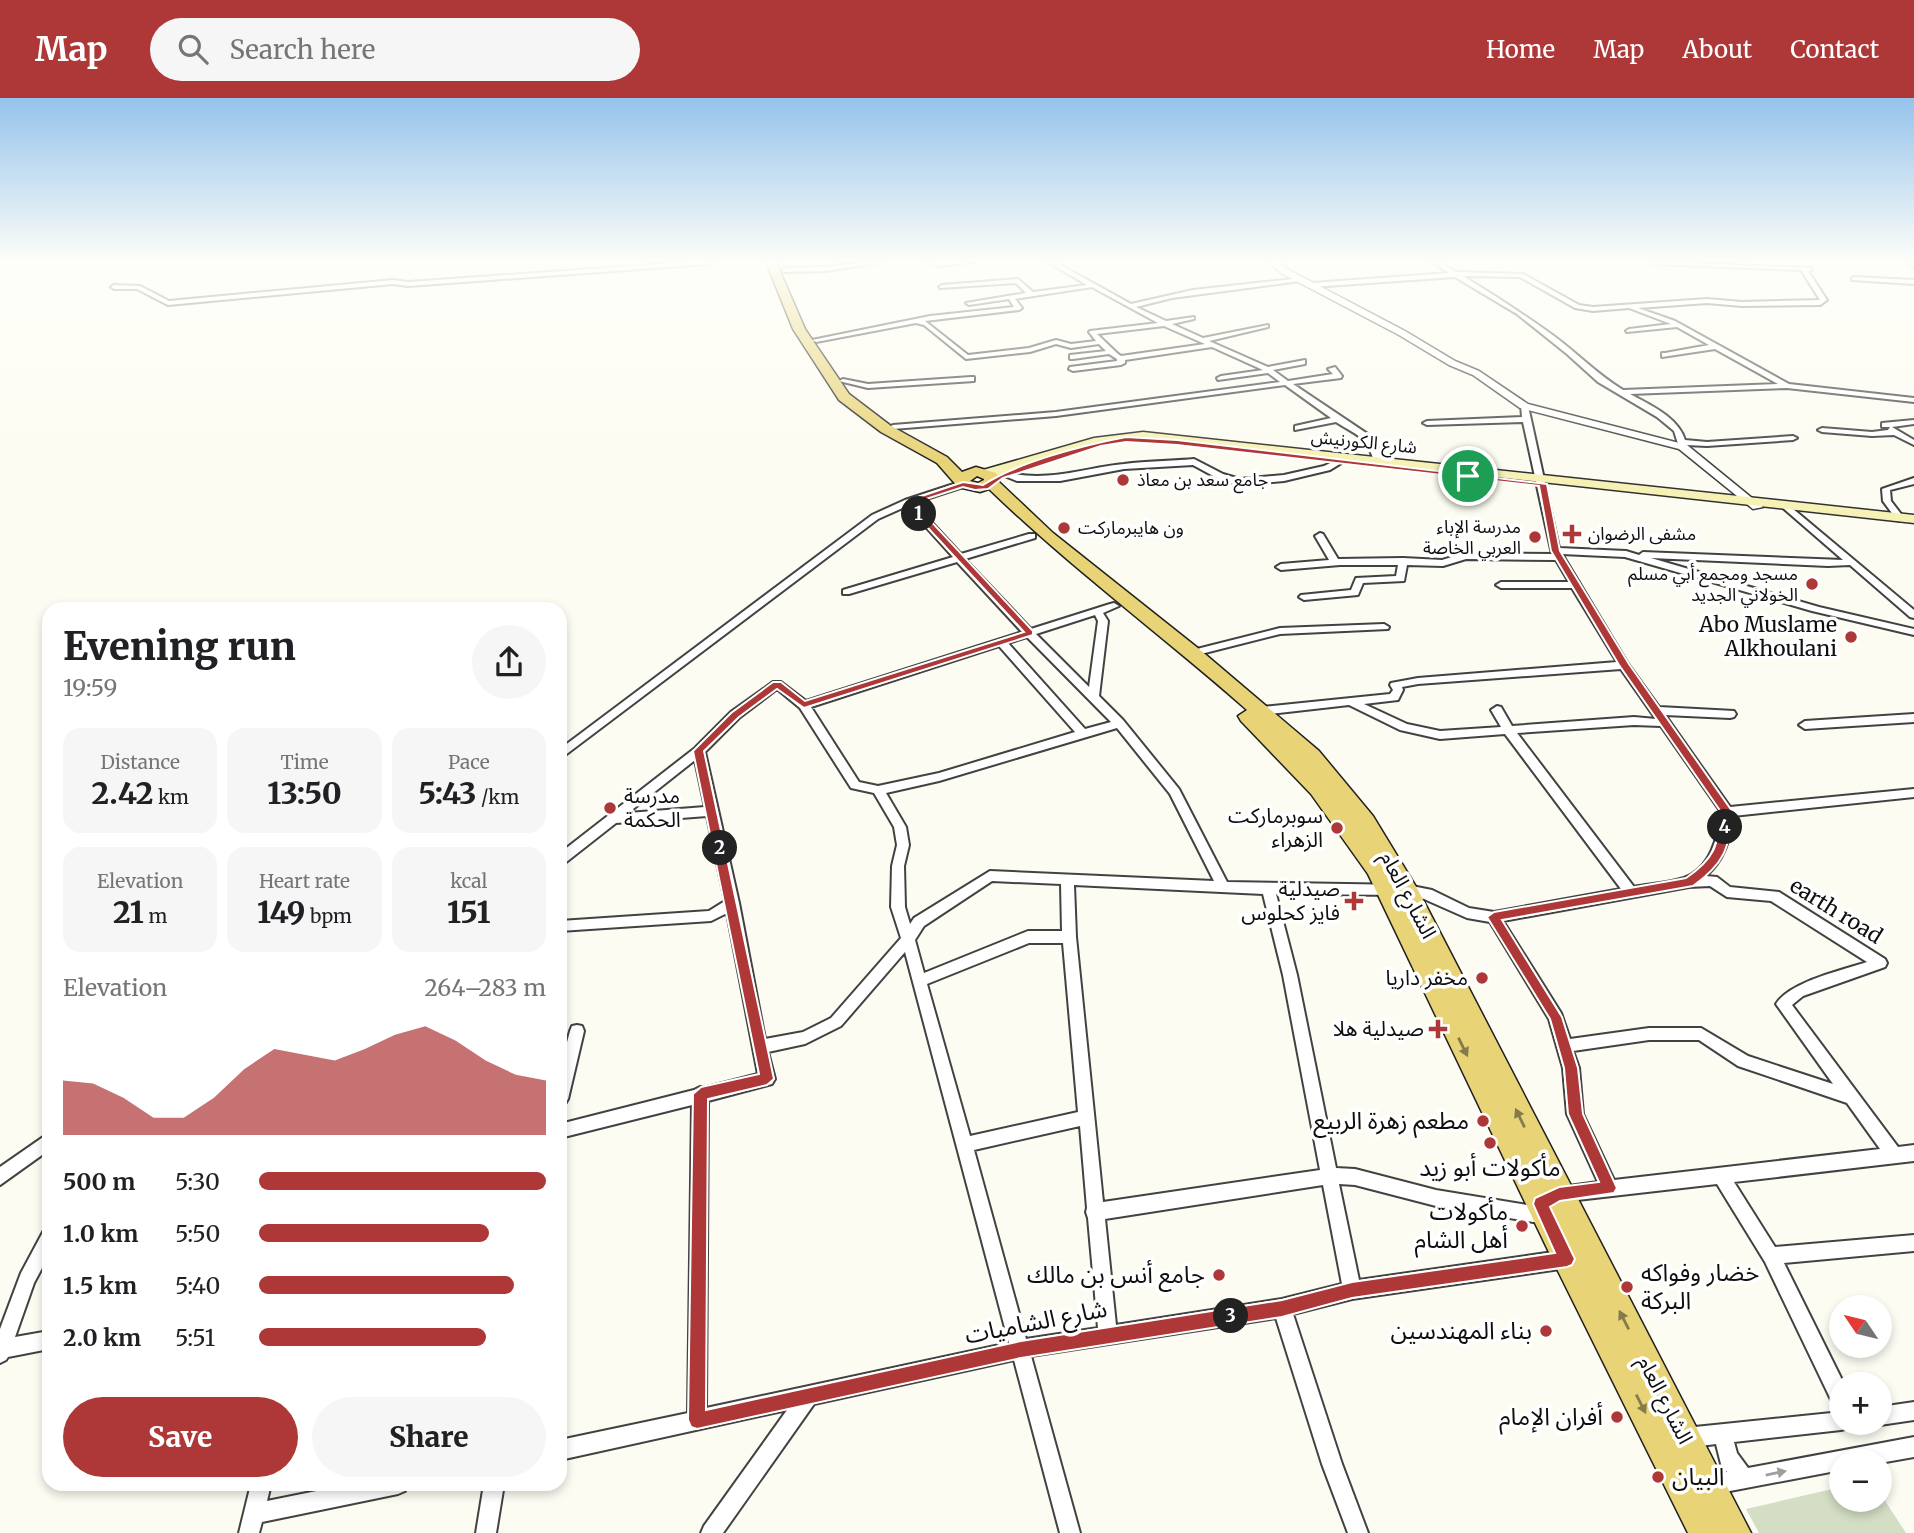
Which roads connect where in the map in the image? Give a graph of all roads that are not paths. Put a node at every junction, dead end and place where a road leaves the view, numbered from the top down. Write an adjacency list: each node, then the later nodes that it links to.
1 (799, 329): 27 (main road)
2 (811, 329): 13 (main road)
3 (875, 329): 13 (street)
4 (932, 329): 15 (street)
5 (1120, 329): 15 (street)
6 (1176, 329): 14 (street)
7 (1256, 329): 14 (street)
8 (1391, 329): 33 (street)
9 (1540, 329): 31 (street)
10 (1646, 329): 12 (street)
11 (1686, 329): 17 (street)
12 (1629, 331)
13 (816, 340): 27 (main road)
14 (1202, 340): 16 (street)
15 (1101, 342): 18 (street)
16 (1213, 345): 21 (street); 25 (street)
17 (1718, 346): 19 (street); 30 (street)
18 (1111, 352): 20 (street); 21 (street)
19 (1665, 355)
20 (1073, 357)
21 (1121, 358): 23 (street)
22 (1302, 362): 25 (street)
23 (1073, 369)
24 (1332, 369): 29 (street)
25 (1268, 370): 26 (street); 29 (street)
26 (1221, 378)
27 (837, 379): 28 (street); 38 (main road); 47 (main road)
28 (971, 379)
29 (1289, 383): 34 (street); 38 (street)
30 (1787, 386): 31 (street); 32 (street)
31 (1622, 392): 44 (street)
32 (1914, 400)
33 (1524, 406): 35 (street); 44 (street)
34 (1338, 419): 39 (street); 46 (street)
35 (1527, 419): 37 (street); 48 (street)
36 (1914, 422): 41 (street)
37 (1427, 423)
38 (893, 427): 47 (main road)
39 (1298, 428)
40 (1822, 430): 41 (street)
41 (1896, 432): 43 (street)
42 (1793, 438): 44 (street)
43 (1914, 443)
44 (1683, 444): 51 (street)
45 (1339, 462): 47 (main road, شارع الكورنيش); 47 (street); 48 (main road, شارع الكورنيش)
46 (1378, 462): 47 (main road, شارع الكورنيش); 48 (main road, شارع الكورنيش)
47 (981, 479): 50 (street); 56 (main road, الشارع العام)
48 (1542, 481): 51 (main road, شارع الكورنيش); 57 (street)
49 (1914, 481): 53 (street)
50 (908, 502): 59 (street); 89 (street)
51 (1754, 504): 52 (main road, شارع الكورنيش)
52 (1790, 508): 53 (main road, شارع الكورنيش); 54 (main road, شارع الكورنيش); 62 (street)
53 (1900, 518): 54 (main road, شارع الكورنيش)
54 (1914, 522)
55 (1320, 536): 61 (street)
56 (1039, 537): 59 (street); 68 (main road, الشارع العام); 74 (main road, الشارع العام)
57 (1557, 554): 58 (street); 60 (street); 65 (street)
58 (1626, 554): 62 (street); 71 (street)
59 (959, 558): 66 (street); 72 (street)
60 (1404, 561): 61 (street); 67 (street)
61 (1335, 562): 63 (street)
62 (1852, 562): 69 (street)
63 (1281, 567)
64 (1501, 585): 65 (street)
65 (1576, 585): 75 (street)
66 (846, 592)
67 (1304, 597)
68 (1106, 608): 72 (street); 76 (street); 101 (main road, الشارع العام)
69 (1914, 615)
70 (1384, 627): 74 (street)
71 (1914, 632)
72 (1030, 633): 73 (street); 76 (street)
73 (1002, 642): 78 (street); 88 (street)
74 (1193, 653): 80 (main road, الشارع العام)
75 (1624, 665): 77 (street); 81 (street)
76 (1093, 697): 84 (street)
77 (1349, 701): 80 (street); 87 (street)
78 (804, 705): 90 (street); 91 (street)
79 (1497, 710): 87 (street)
80 (1262, 711): 101 (main road, الشارع العام)
81 (1657, 711): 82 (street); 85 (street)
82 (1730, 714)
83 (1914, 718): 86 (street)
84 (1119, 723): 88 (street); 99 (street)
85 (1666, 723): 87 (street); 94 (street)
86 (1805, 726)
87 (1509, 731): 102 (street)
88 (1084, 735): 91 (street)
89 (567, 750)
90 (699, 751): 93 (street); 95 (street)
91 (878, 790): 107 (street)
92 (1914, 793): 94 (street)
93 (712, 811): 95 (street); 103 (street)
94 (1727, 811): 98 (street)
95 (610, 819): 96 (street)
96 (567, 854)
97 (1066, 880): 99 (street); 106 (street); 107 (street)
98 (1689, 883): 102 (street); 114 (street, earth road)
99 (1223, 886): 100 (street)
100 (1268, 890): 101 (street); 121 (street)
101 (1397, 890): 104 (street); 125 (main road, الشارع العام)
102 (1630, 893): 104 (street)
103 (732, 903): 105 (street); 111 (street)
104 (1494, 917): 110 (street)
105 (567, 926)
106 (1069, 937): 108 (street); 115 (street)
107 (908, 939): 108 (street); 111 (street)
108 (920, 981): 118 (street)
109 (577, 1031): 112 (street)
110 (1564, 1046): 114 (street); 124 (street)
111 (759, 1047): 113 (street)
112 (567, 1070)
113 (701, 1094): 116 (street); 141 (street)
114 (1850, 1097): 120 (street, earth road)
115 (1086, 1117): 118 (street); 126 (street)
116 (567, 1129)
117 (42, 1145): 123 (street)
118 (965, 1145): 135 (street)
119 (1914, 1153): 120 (street)
120 (1894, 1155): 122 (street)
121 (1330, 1175): 125 (street); 126 (street); 131 (street)
122 (1721, 1176): 124 (street); 129 (street)
123 (0, 1177)
124 (1609, 1188): 125 (street)
125 (1548, 1205): 130 (main road, الشارع العام); 144 (main road, الشارع العام, one-way to 125)
126 (1094, 1212): 133 (street)
127 (1914, 1243): 129 (street)
128 (42, 1251): 136 (street)
129 (1771, 1256): 137 (street)
130 (1567, 1259): 131 (street, شارع الشاميات); 145 (main road, الشارع العام, one-way to 145)
131 (1352, 1290): 132 (street, شارع الشاميات)
132 (1282, 1308): 133 (street, شارع الشاميات); 159 (street)
133 (1108, 1334): 135 (street, شارع الشاميات)
134 (42, 1342): 136 (street)
135 (1021, 1349): 138 (street, شارع الشاميات); 158 (street)
136 (1, 1352)
137 (1829, 1374)
138 (808, 1396): 141 (street, شارع الشاميات); 157 (street)
139 (1914, 1411): 140 (street)
140 (1892, 1414)
141 (697, 1420): 147 (street, شارع الشاميات)
142 (1829, 1422): 143 (street)
143 (1723, 1435): 144 (street); 148 (street)
144 (1685, 1438): 145 (street); 149 (main road, الشارع العام)
145 (1660, 1441): 150 (main road, الشارع العام)
146 (1914, 1447): 148 (street, one-way to 146)
147 (567, 1448)
148 (1744, 1479): 149 (street)
149 (1710, 1485): 150 (street); 155 (main road, الشارع العام)
150 (1685, 1490): 155 (main road, الشارع العام)
151 (259, 1491): 154 (street)
152 (372, 1491): 154 (street)
153 (493, 1491): 156 (street)
154 (252, 1524)
155 (1715, 1531)
156 (486, 1533)
157 (711, 1533)
158 (1070, 1533)
159 (1358, 1533)

